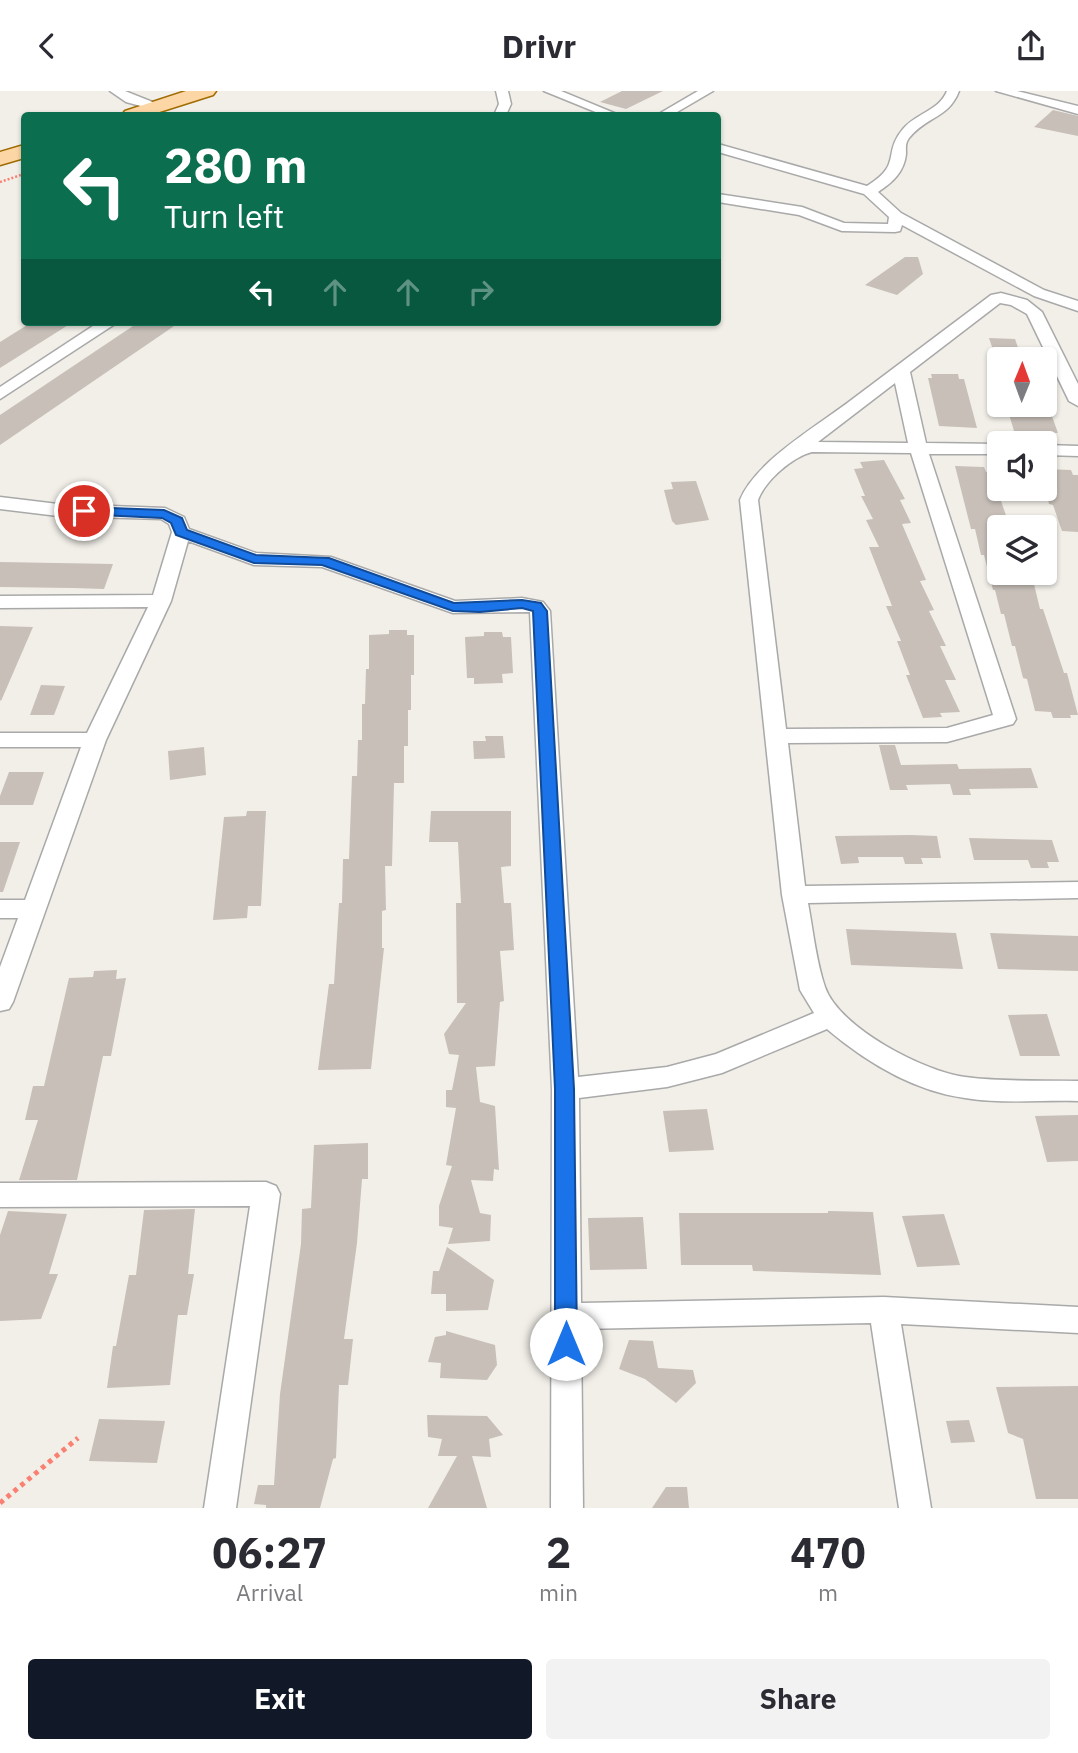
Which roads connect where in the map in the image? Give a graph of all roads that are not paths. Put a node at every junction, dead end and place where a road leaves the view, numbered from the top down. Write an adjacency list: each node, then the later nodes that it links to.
1 (116, 91): 8 (street)
2 (206, 91): 8 (main road)
3 (502, 91): 11 (street)
4 (550, 91): 12 (street)
5 (707, 91): 13 (street)
6 (953, 91): 17 (street)
7 (1002, 91): 9 (street)
8 (159, 107): 10 (main road)
9 (1078, 110)
10 (142, 112)
11 (501, 112)
12 (605, 112)
13 (668, 112)
14 (721, 149): 17 (street)
15 (21, 152): 16 (main road)
16 (0, 159)
17 (869, 191): 19 (street)
18 (721, 198): 19 (street)
19 (896, 216): 20 (street)
20 (1078, 306)
21 (104, 326): 23 (street)
22 (901, 370): 24 (street); 25 (street); 27 (street)
23 (0, 394)
24 (1078, 401)
25 (918, 448): 26 (street); 27 (street); 34 (street)
26 (987, 449)
27 (798, 450): 34 (street)
28 (1057, 450): 29 (street)
29 (1078, 451)
30 (0, 503): 31 (street)
31 (181, 533): 32 (street); 43 (street)
32 (161, 601): 33 (street); 36 (street)
33 (0, 602)
34 (776, 736): 38 (street)
35 (0, 740): 36 (street)
36 (95, 740): 40 (street)
37 (1078, 890): 38 (street)
38 (794, 895): 42 (street)
39 (0, 909): 40 (street)
40 (32, 909): 41 (street)
41 (0, 1002)
42 (830, 1017): 43 (street); 44 (street)
43 (565, 1089): 47 (street)
44 (1078, 1091)
45 (0, 1195): 49 (street)
46 (884, 1310): 47 (street); 48 (street); 51 (street)
47 (566, 1316): 50 (street)
48 (1078, 1320)
49 (219, 1508)
50 (567, 1508)
51 (915, 1508)

